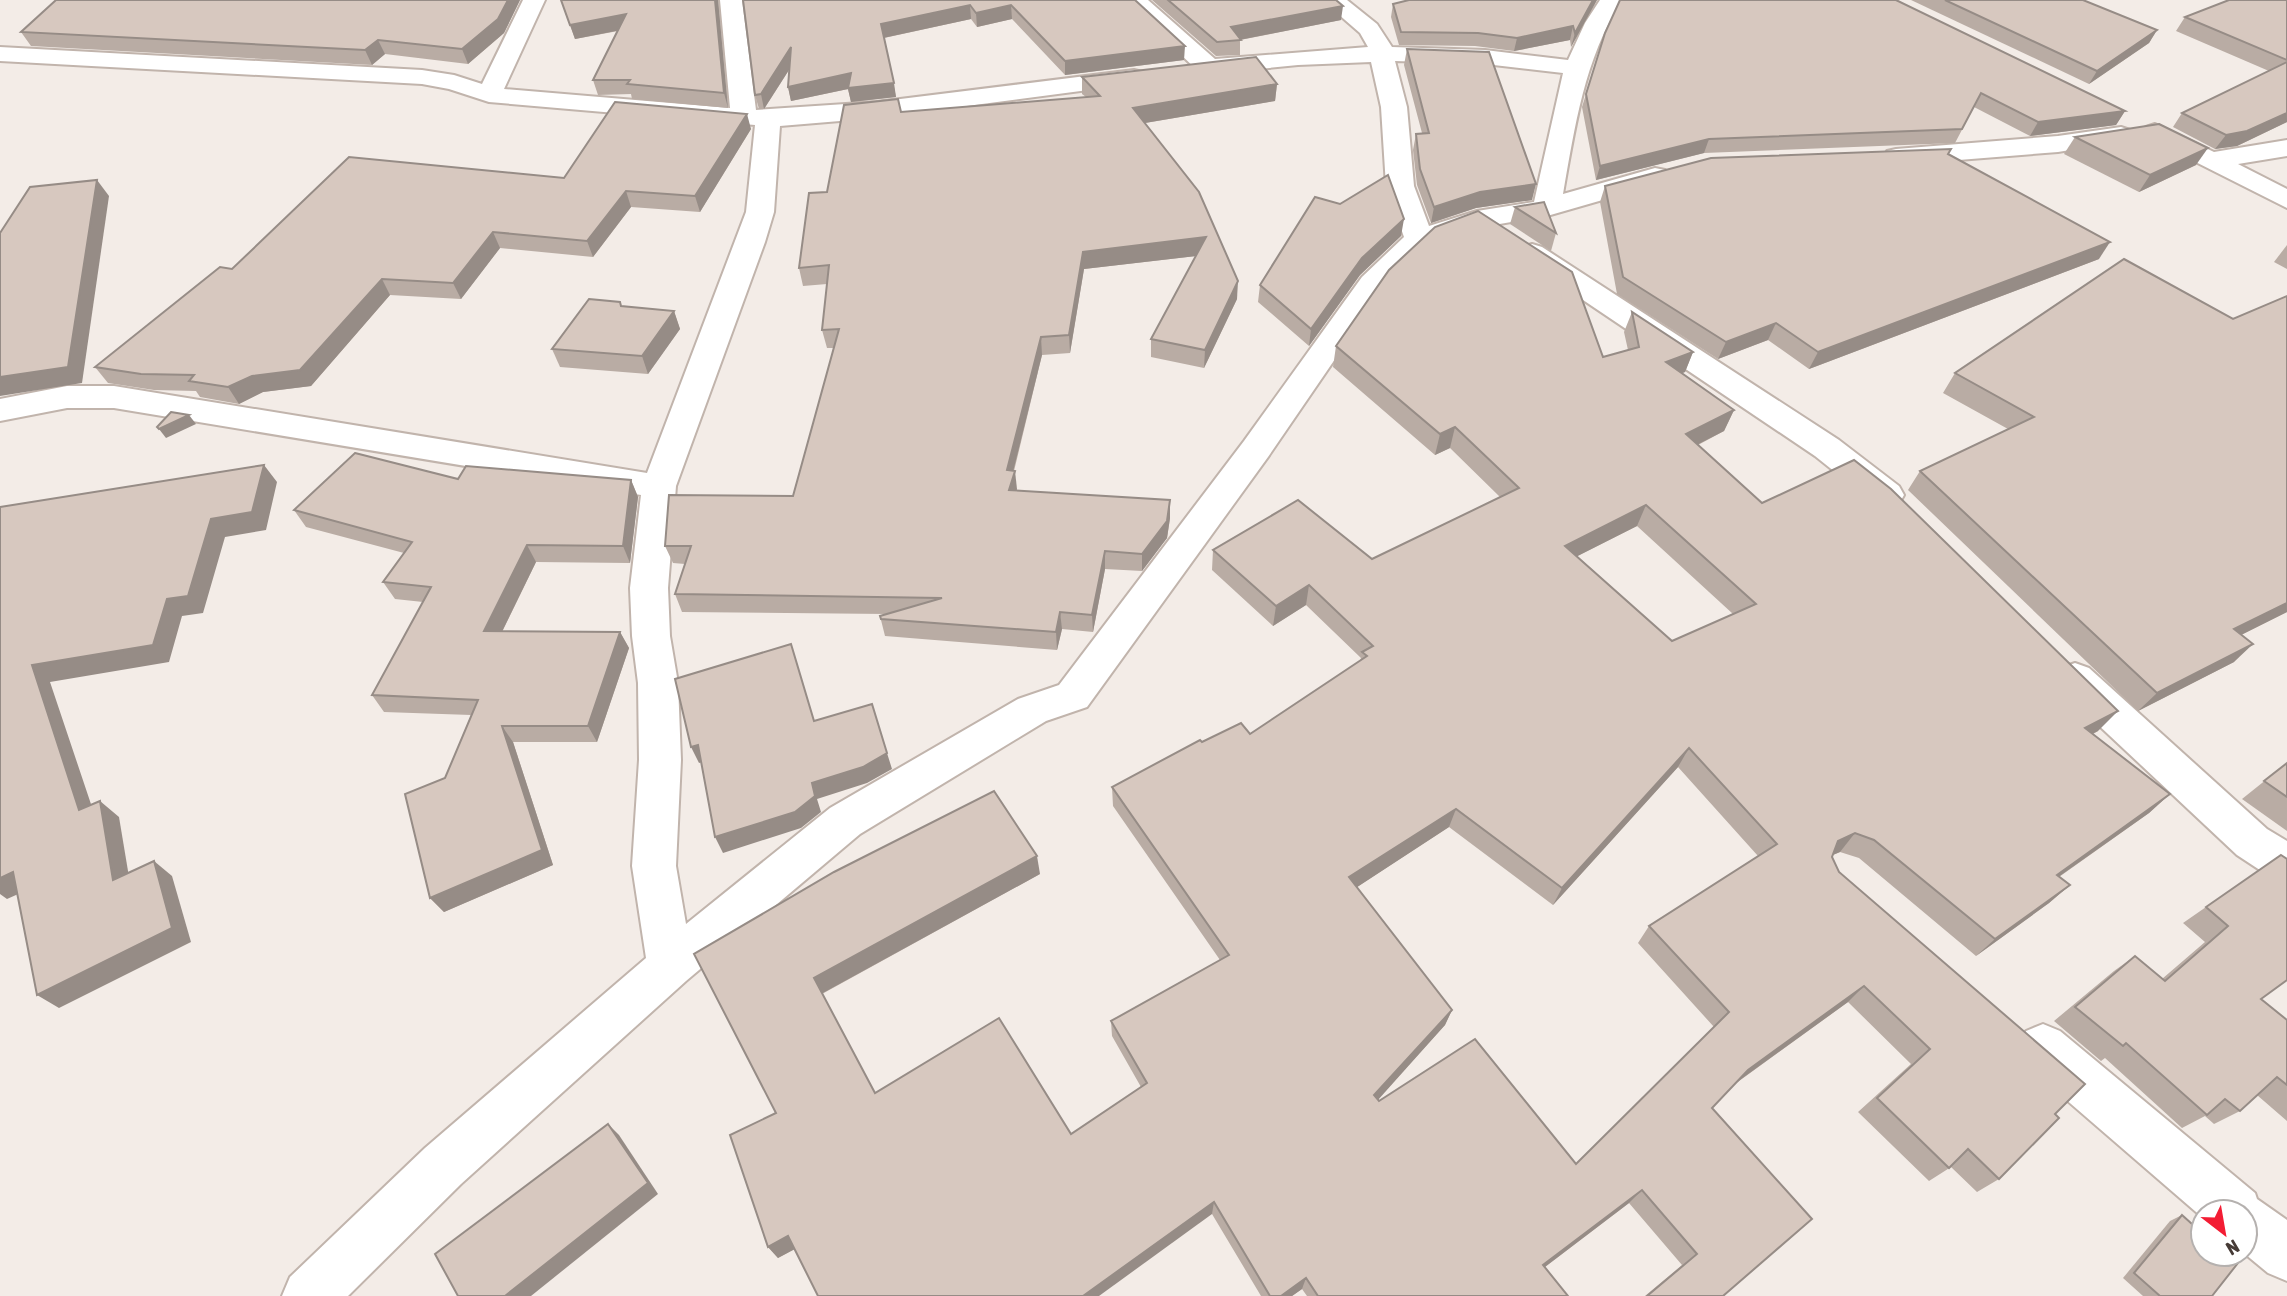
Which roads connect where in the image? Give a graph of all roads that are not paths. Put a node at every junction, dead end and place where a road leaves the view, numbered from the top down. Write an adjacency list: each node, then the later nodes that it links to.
1 (534, 0): 12 (street)
2 (731, 0): 14 (street)
3 (1135, 0): 8 (street)
4 (1332, 0): 7 (street)
5 (1611, 0): 9 (street)
6 (0, 54): 12 (street)
7 (1380, 57): 8 (street); 9 (street); 23 (street)
8 (1210, 67): 10 (street)
9 (1575, 68): 21 (street)
10 (1182, 71)
11 (1154, 74): 14 (street)
12 (489, 95): 14 (street)
13 (2118, 113): 15 (street)
14 (756, 118): 25 (street)
15 (2151, 130): 17 (street); 18 (street)
16 (2287, 148): 18 (street)
17 (1875, 158)
18 (2209, 161): 20 (street)
19 (1691, 167): 21 (street)
20 (2287, 200)
21 (1547, 208): 22 (street)
22 (1476, 219): 23 (street); 26 (street)
23 (1419, 239): 29 (street)
24 (0, 410): 25 (street)
25 (659, 486): 29 (street)
26 (1911, 517)
27 (2055, 659): 28 (street)
28 (2287, 864)
29 (670, 965): 34 (street)
30 (2007, 1017): 31 (street)
31 (2220, 1198)
32 (2259, 1231): 33 (street)
33 (2287, 1254)
34 (309, 1296)

